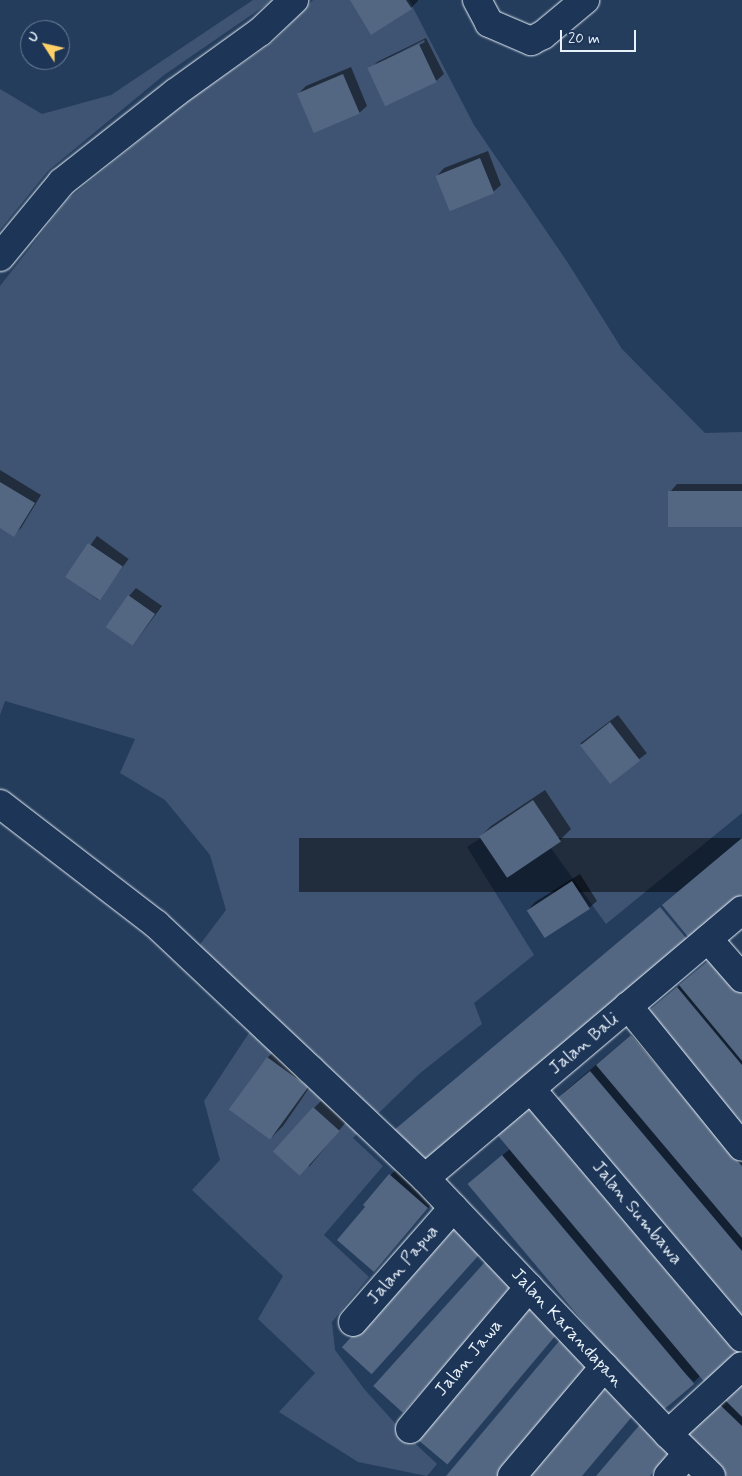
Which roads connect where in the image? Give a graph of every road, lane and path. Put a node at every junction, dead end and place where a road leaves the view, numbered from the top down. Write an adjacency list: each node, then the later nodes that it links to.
1 (294, 0): 4 (street)
2 (477, 0): 3 (street)
3 (585, 0)
4 (0, 257)
5 (0, 804): 12 (street, Jalan Karandapan)
6 (742, 910): 7 (street, Jalan Bali)
7 (708, 939): 8 (street); 9 (street, Jalan Bali)
8 (742, 978)
9 (628, 1006): 10 (street, Jalan Bali); 11 (street)
10 (531, 1089): 12 (street, Jalan Bali); 16 (street, Jalan Sumbawa)
11 (742, 1147)
12 (425, 1178): 13 (street, Jalan Karandapan)
13 (454, 1208): 14 (street, Jalan Karandapan); 15 (street, Jalan Papua)
14 (528, 1287): 18 (street, Jalan Karandapan); 19 (street, Jalan Jawa)
15 (353, 1322)
16 (742, 1338)
17 (742, 1366): 20 (street)
18 (604, 1367): 20 (street, Jalan Karandapan); 22 (street)
19 (410, 1429)
20 (668, 1434): 21 (street, Jalan Karandapan)
21 (688, 1454): 23 (street); 24 (street, Jalan Karandapan)
22 (512, 1476)
23 (668, 1476)
24 (711, 1476)

